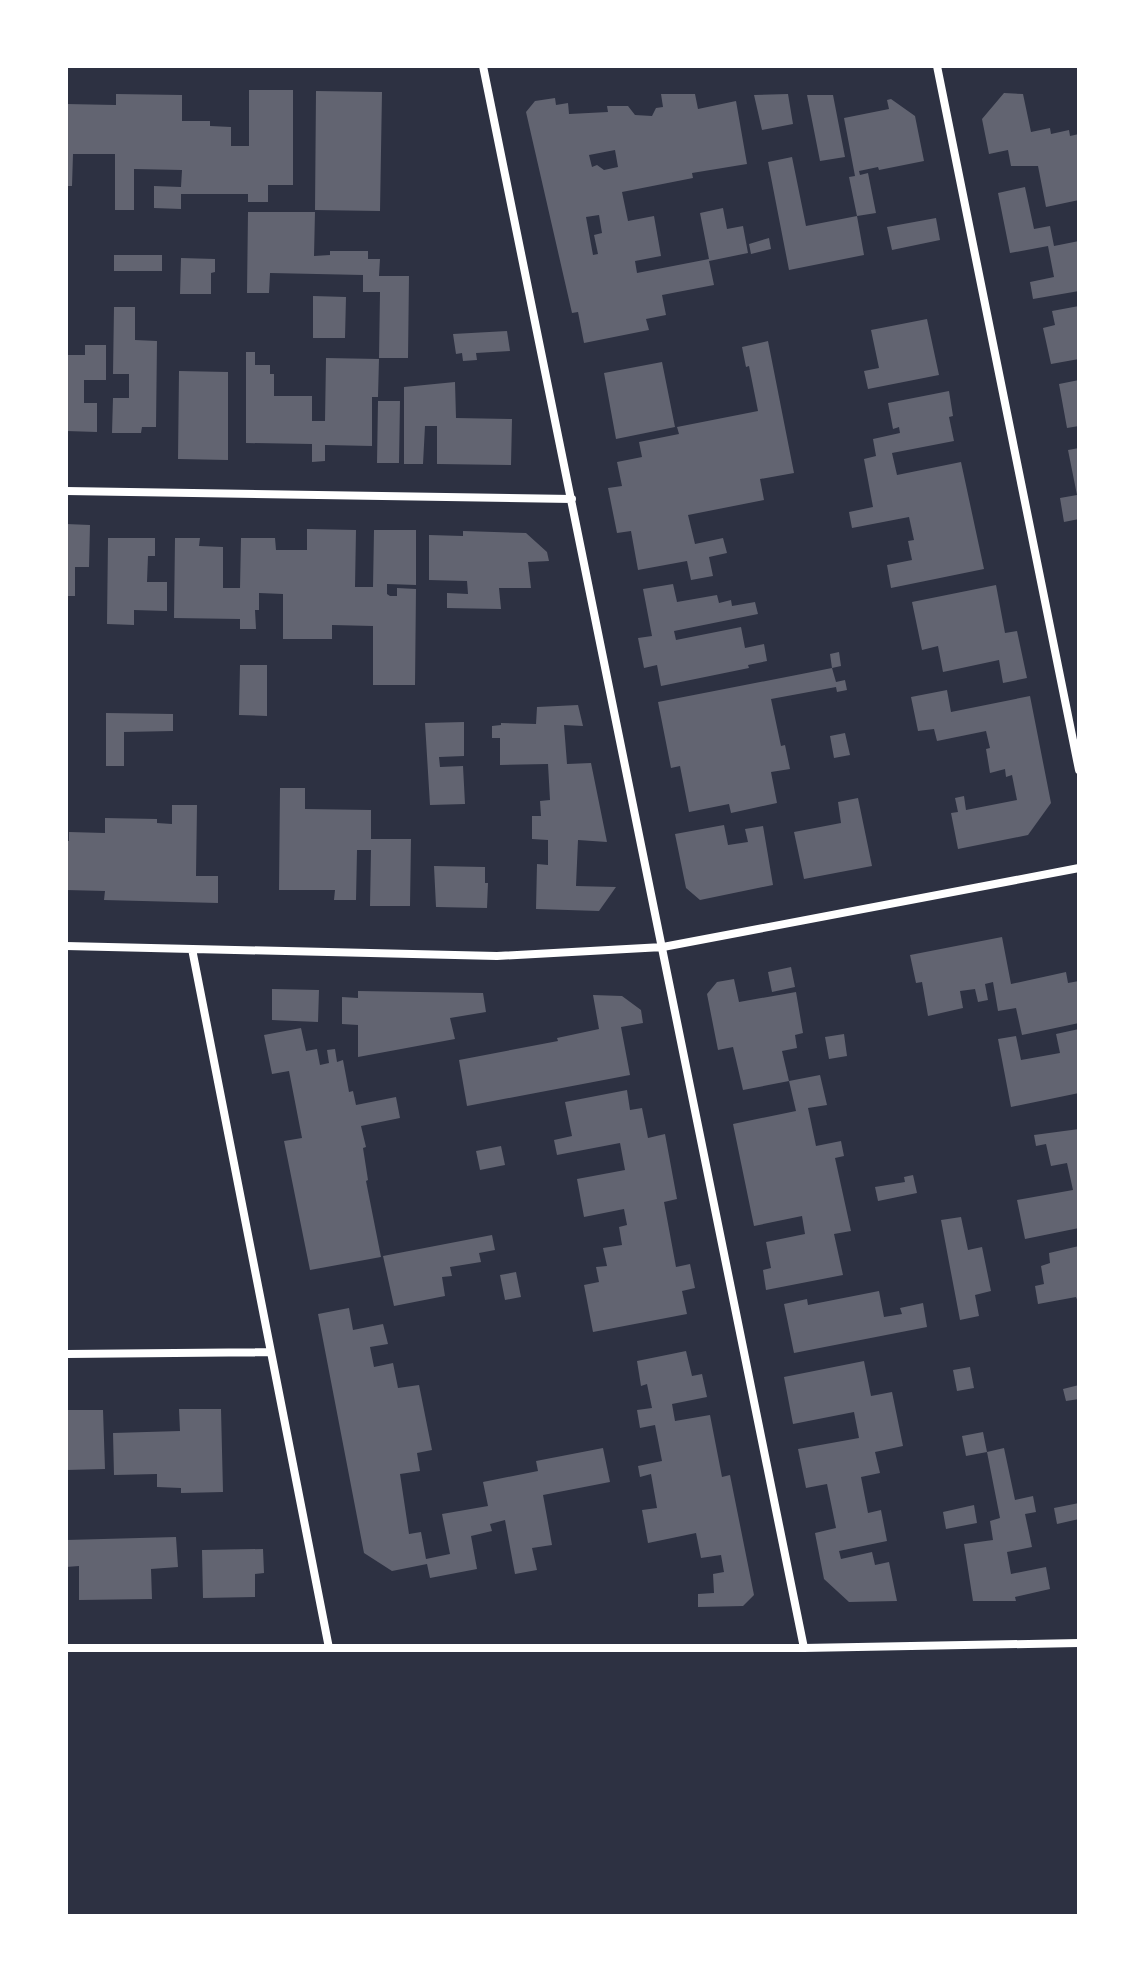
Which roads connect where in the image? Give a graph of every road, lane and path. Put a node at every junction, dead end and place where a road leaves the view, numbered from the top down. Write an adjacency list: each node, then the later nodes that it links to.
1 (483, 66): 4 (street)
2 (937, 66): 5 (street)
3 (66, 491): 4 (street)
4 (572, 499): 8 (street)
5 (1079, 770)
6 (1079, 868): 8 (street)
7 (66, 946): 9 (street)
8 (663, 947): 9 (street); 15 (street)
9 (192, 949): 10 (street)
10 (271, 1352): 11 (street); 14 (street)
11 (66, 1354)
12 (1079, 1643): 15 (street)
13 (66, 1648): 14 (street)
14 (329, 1648): 15 (street)
15 (804, 1648)

